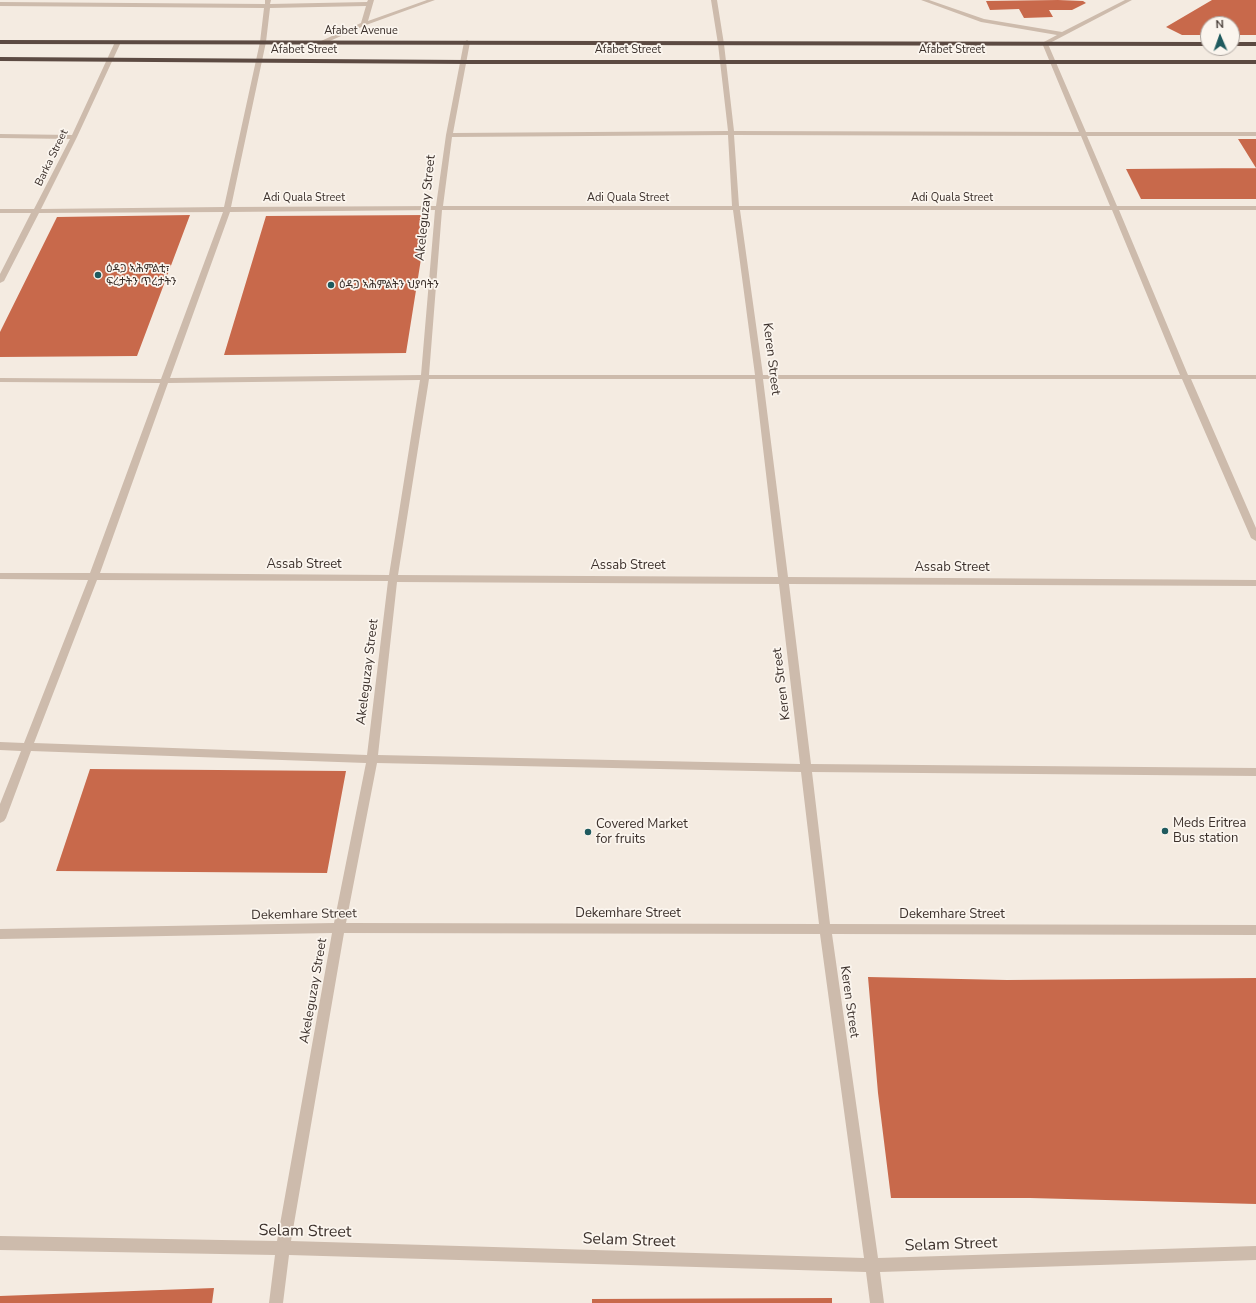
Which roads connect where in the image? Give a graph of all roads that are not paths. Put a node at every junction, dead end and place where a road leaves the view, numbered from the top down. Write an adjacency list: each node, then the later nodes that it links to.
1 (122, 0): 9 (street)
2 (432, 0): 10 (street)
3 (714, 0): 17 (street, Keren Street)
4 (924, 0): 11 (street)
5 (1129, 0): 11 (street)
6 (370, 2): 7 (street); 10 (street)
7 (268, 3): 9 (street); 14 (street)
8 (0, 4): 9 (street)
9 (118, 6)
10 (364, 24): 15 (street)
11 (1064, 34): 18 (street)
12 (0, 42): 13 (highway, Afabet Avenue)
13 (118, 42): 14 (highway, Afabet Avenue); 23 (street, Barka Street)
14 (263, 42): 15 (highway, Afabet Avenue); 24 (street)
15 (323, 42): 16 (highway, Afabet Avenue)
16 (467, 42): 17 (highway, Afabet Avenue); 27 (street, Akeleguzay Street)
17 (721, 44): 18 (highway, Afabet Street); 25 (street, Keren Street)
18 (1045, 44): 19 (highway, Afabet Street); 26 (street)
19 (1200, 44)
20 (1240, 44): 21 (highway)
21 (1256, 44)
22 (0, 59): 23 (highway, Afabet Street)
23 (111, 60): 24 (highway, Afabet Street); 34 (street, Barka Street)
24 (259, 61): 27 (highway, Afabet Street); 37 (street)
25 (723, 61): 26 (highway, Afabet Street); 27 (highway, Afabet Street); 29 (street, Keren Street)
26 (1052, 61): 28 (highway, Afabet Street); 30 (street)
27 (465, 62): 32 (street, Akeleguzay Street)
28 (1256, 62)
29 (731, 133): 30 (street); 32 (street); 38 (street, Keren Street)
30 (1084, 133): 31 (street); 39 (street)
31 (1256, 134)
32 (449, 135): 35 (street, Akeleguzay Street)
33 (0, 136): 34 (street)
34 (74, 137): 41 (street, Barka Street)
35 (439, 208): 37 (street, Adi Quala Street); 38 (street, Adi Quala Street); 44 (street, Akeleguzay Street)
36 (1256, 208): 39 (street, Adi Quala Street)
37 (227, 209): 41 (street, Adi Quala Street); 48 (street)
38 (736, 209): 39 (street, Adi Quala Street); 45 (street, Keren Street)
39 (1116, 209): 43 (street)
40 (0, 211): 41 (street, Adi Quala Street)
41 (37, 212): 42 (street, Barka Street)
42 (0, 281)
43 (1185, 376): 45 (street); 46 (street); 49 (street)
44 (425, 377): 45 (street); 48 (street); 52 (street, Akeleguzay Street)
45 (759, 377): 53 (street, Keren Street)
46 (1256, 377)
47 (0, 380): 48 (street)
48 (163, 381): 51 (street)
49 (1256, 538)
50 (0, 576): 51 (street, Assab Street)
51 (94, 576): 52 (street, Assab Street); 56 (street)
52 (393, 578): 53 (street, Assab Street); 57 (street, Akeleguzay Street)
53 (783, 579): 54 (street, Assab Street); 58 (street, Keren Street)
54 (1256, 583)
55 (0, 746): 56 (street)
56 (28, 746): 57 (street); 60 (street)
57 (372, 759): 58 (street); 61 (street, Akeleguzay Street)
58 (806, 768): 59 (street); 62 (street, Keren Street)
59 (1256, 772)
60 (0, 818)
61 (339, 928): 62 (street, Dekemhare Street); 64 (street, Dekemhare Street); 66 (street, Akeleguzay Street)
62 (825, 928): 63 (street, Dekemhare Street); 68 (street, Keren Street)
63 (1256, 930)
64 (0, 934)
65 (0, 1243): 66 (street, Selam Street)
66 (283, 1248): 68 (street, Selam Street); 69 (street, Akeleguzay Street)
67 (1256, 1253): 68 (street, Selam Street)
68 (872, 1265): 70 (street, Keren Street)
69 (276, 1303)
70 (877, 1303)

